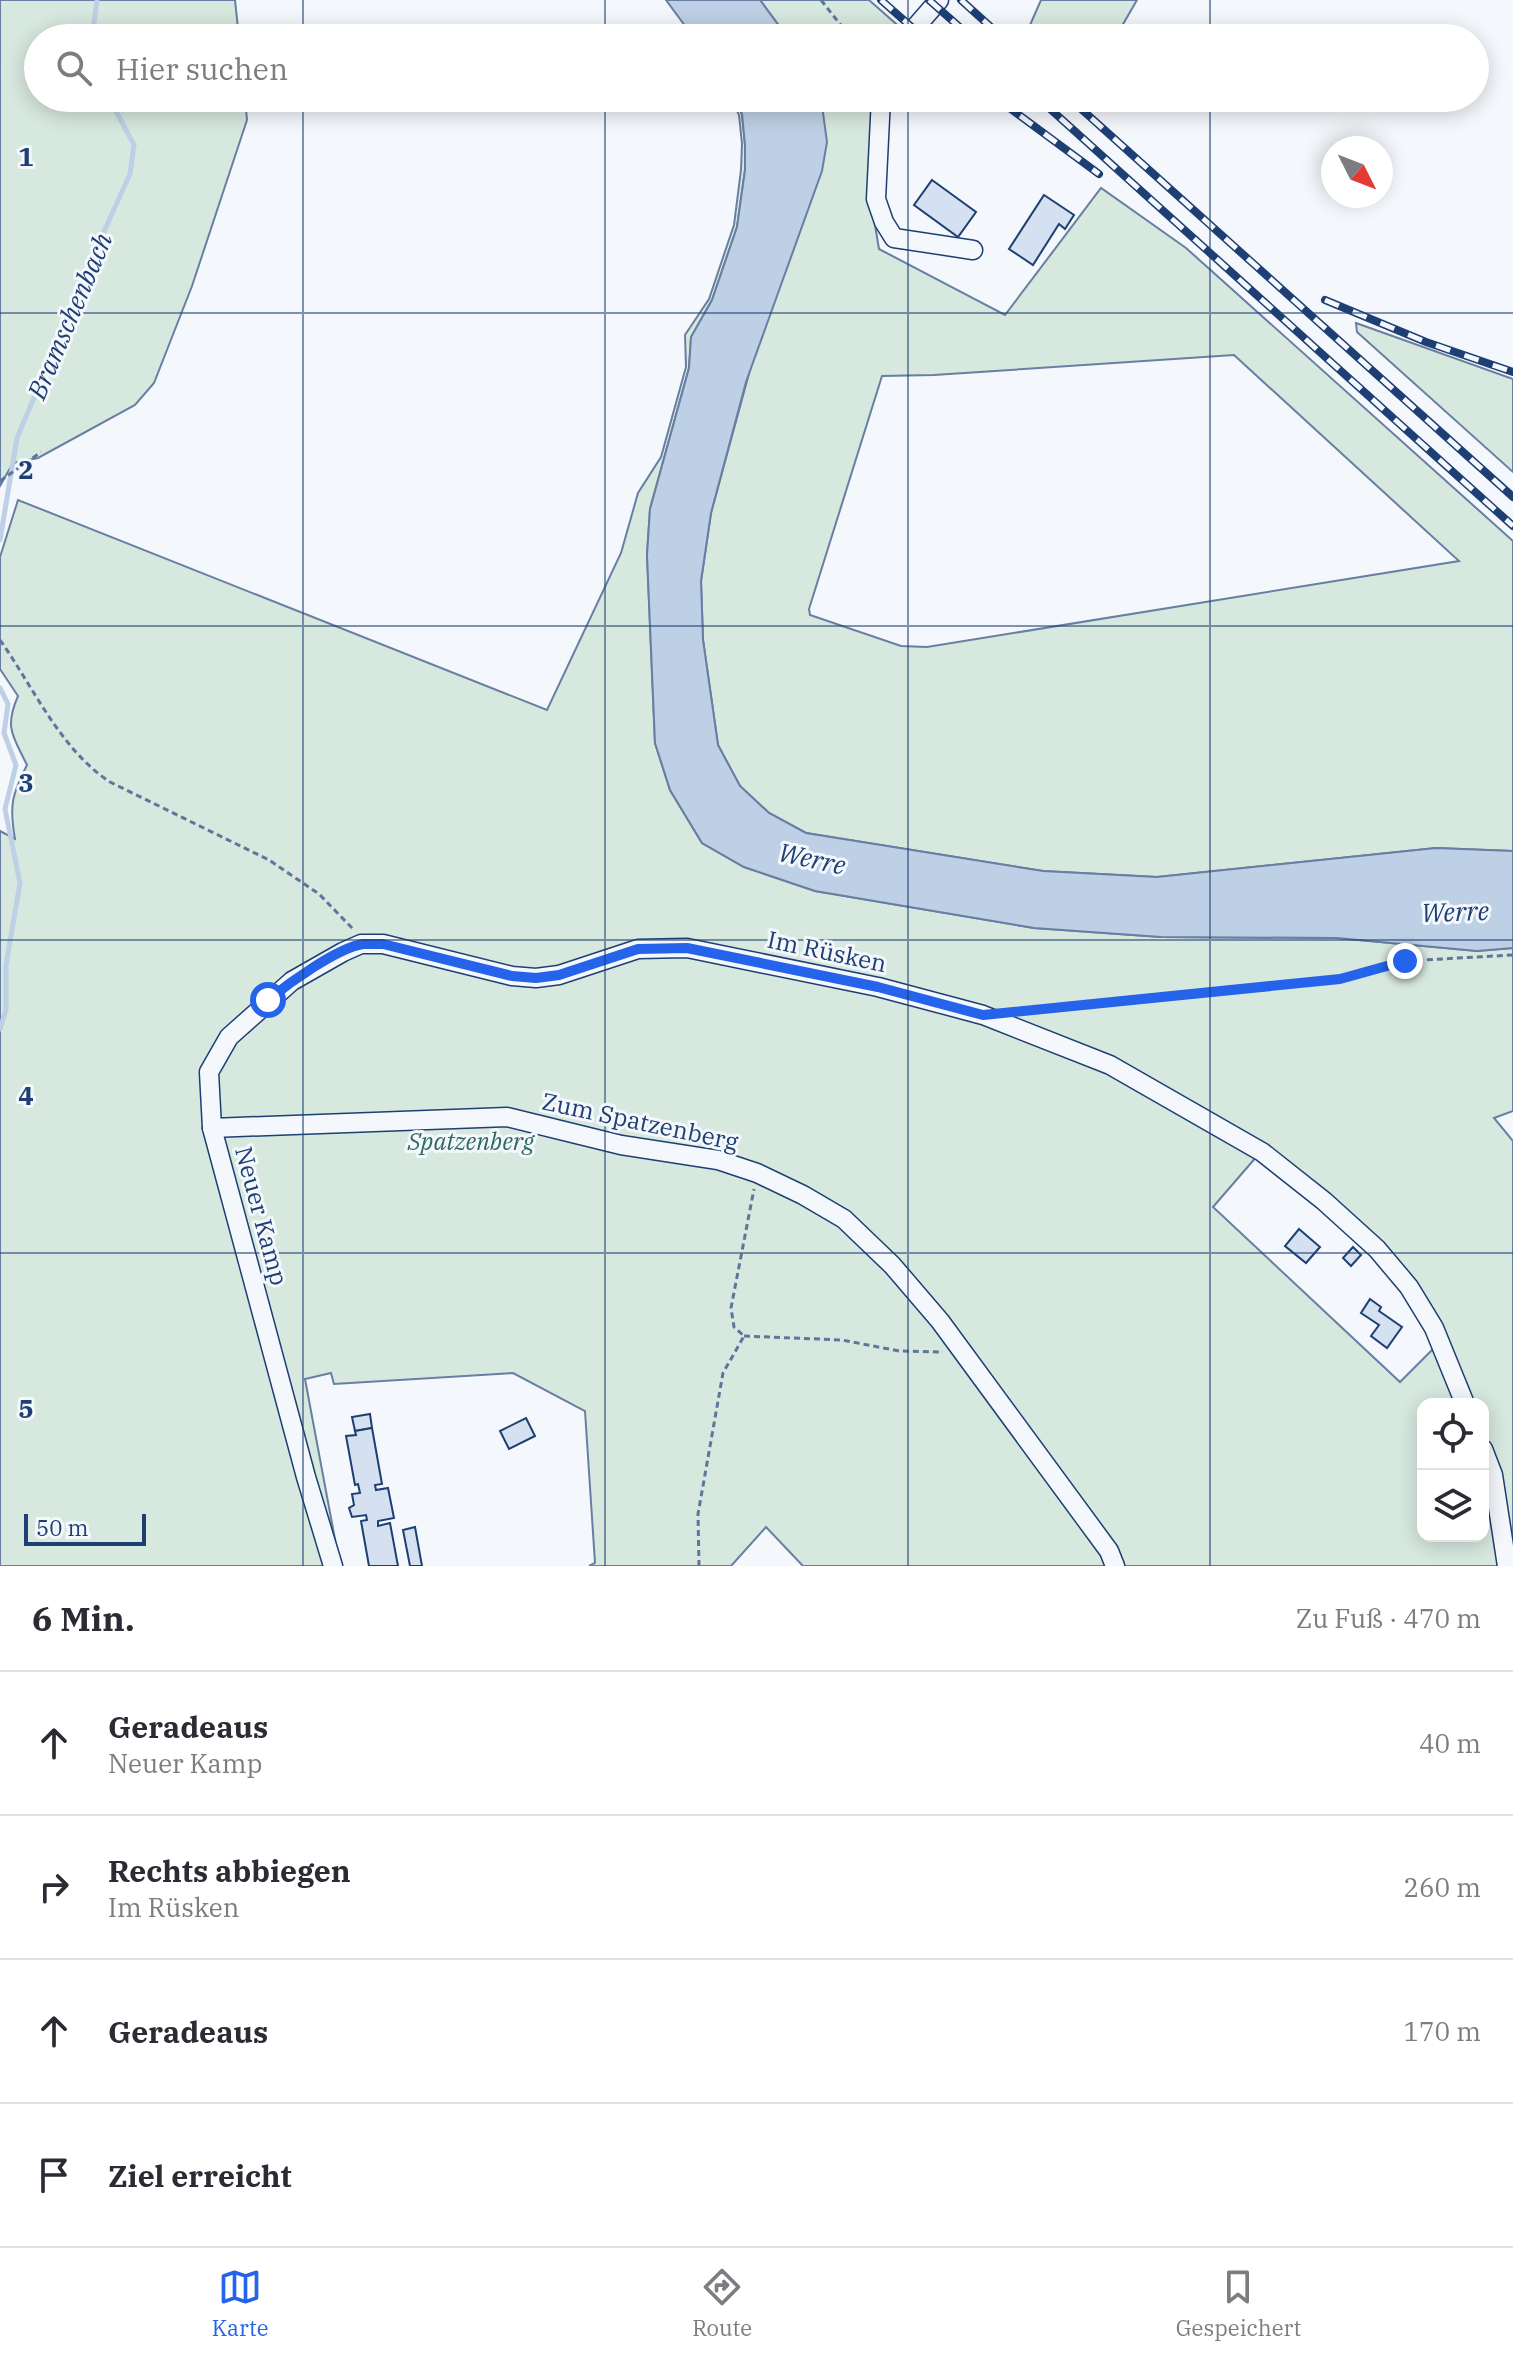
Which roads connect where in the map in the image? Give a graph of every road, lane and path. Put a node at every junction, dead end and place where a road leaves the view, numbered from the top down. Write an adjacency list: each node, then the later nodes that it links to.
1 (821, 0): 3 (path)
2 (939, 0): 4 (street)
3 (840, 24)
4 (918, 24)
5 (880, 112): 6 (street)
6 (973, 250)
7 (41, 452): 8 (path)
8 (0, 481)
9 (0, 640): 10 (path)
10 (361, 944): 13 (street, Neuer Kamp); 17 (street, Im Rüsken)
11 (1513, 955): 12 (path)
12 (1014, 1012)
13 (212, 1128): 14 (street, Zum Spatzenberg); 19 (street, Neuer Kamp)
14 (757, 1173): 15 (path); 16 (street, Zum Spatzenberg)
15 (744, 1336): 16 (path); 20 (path)
16 (962, 1352): 21 (street, Zum Spatzenberg)
17 (1463, 1398)
18 (1489, 1465): 22 (street)
19 (333, 1566)
20 (699, 1566)
21 (1115, 1566)
22 (1507, 1566)

